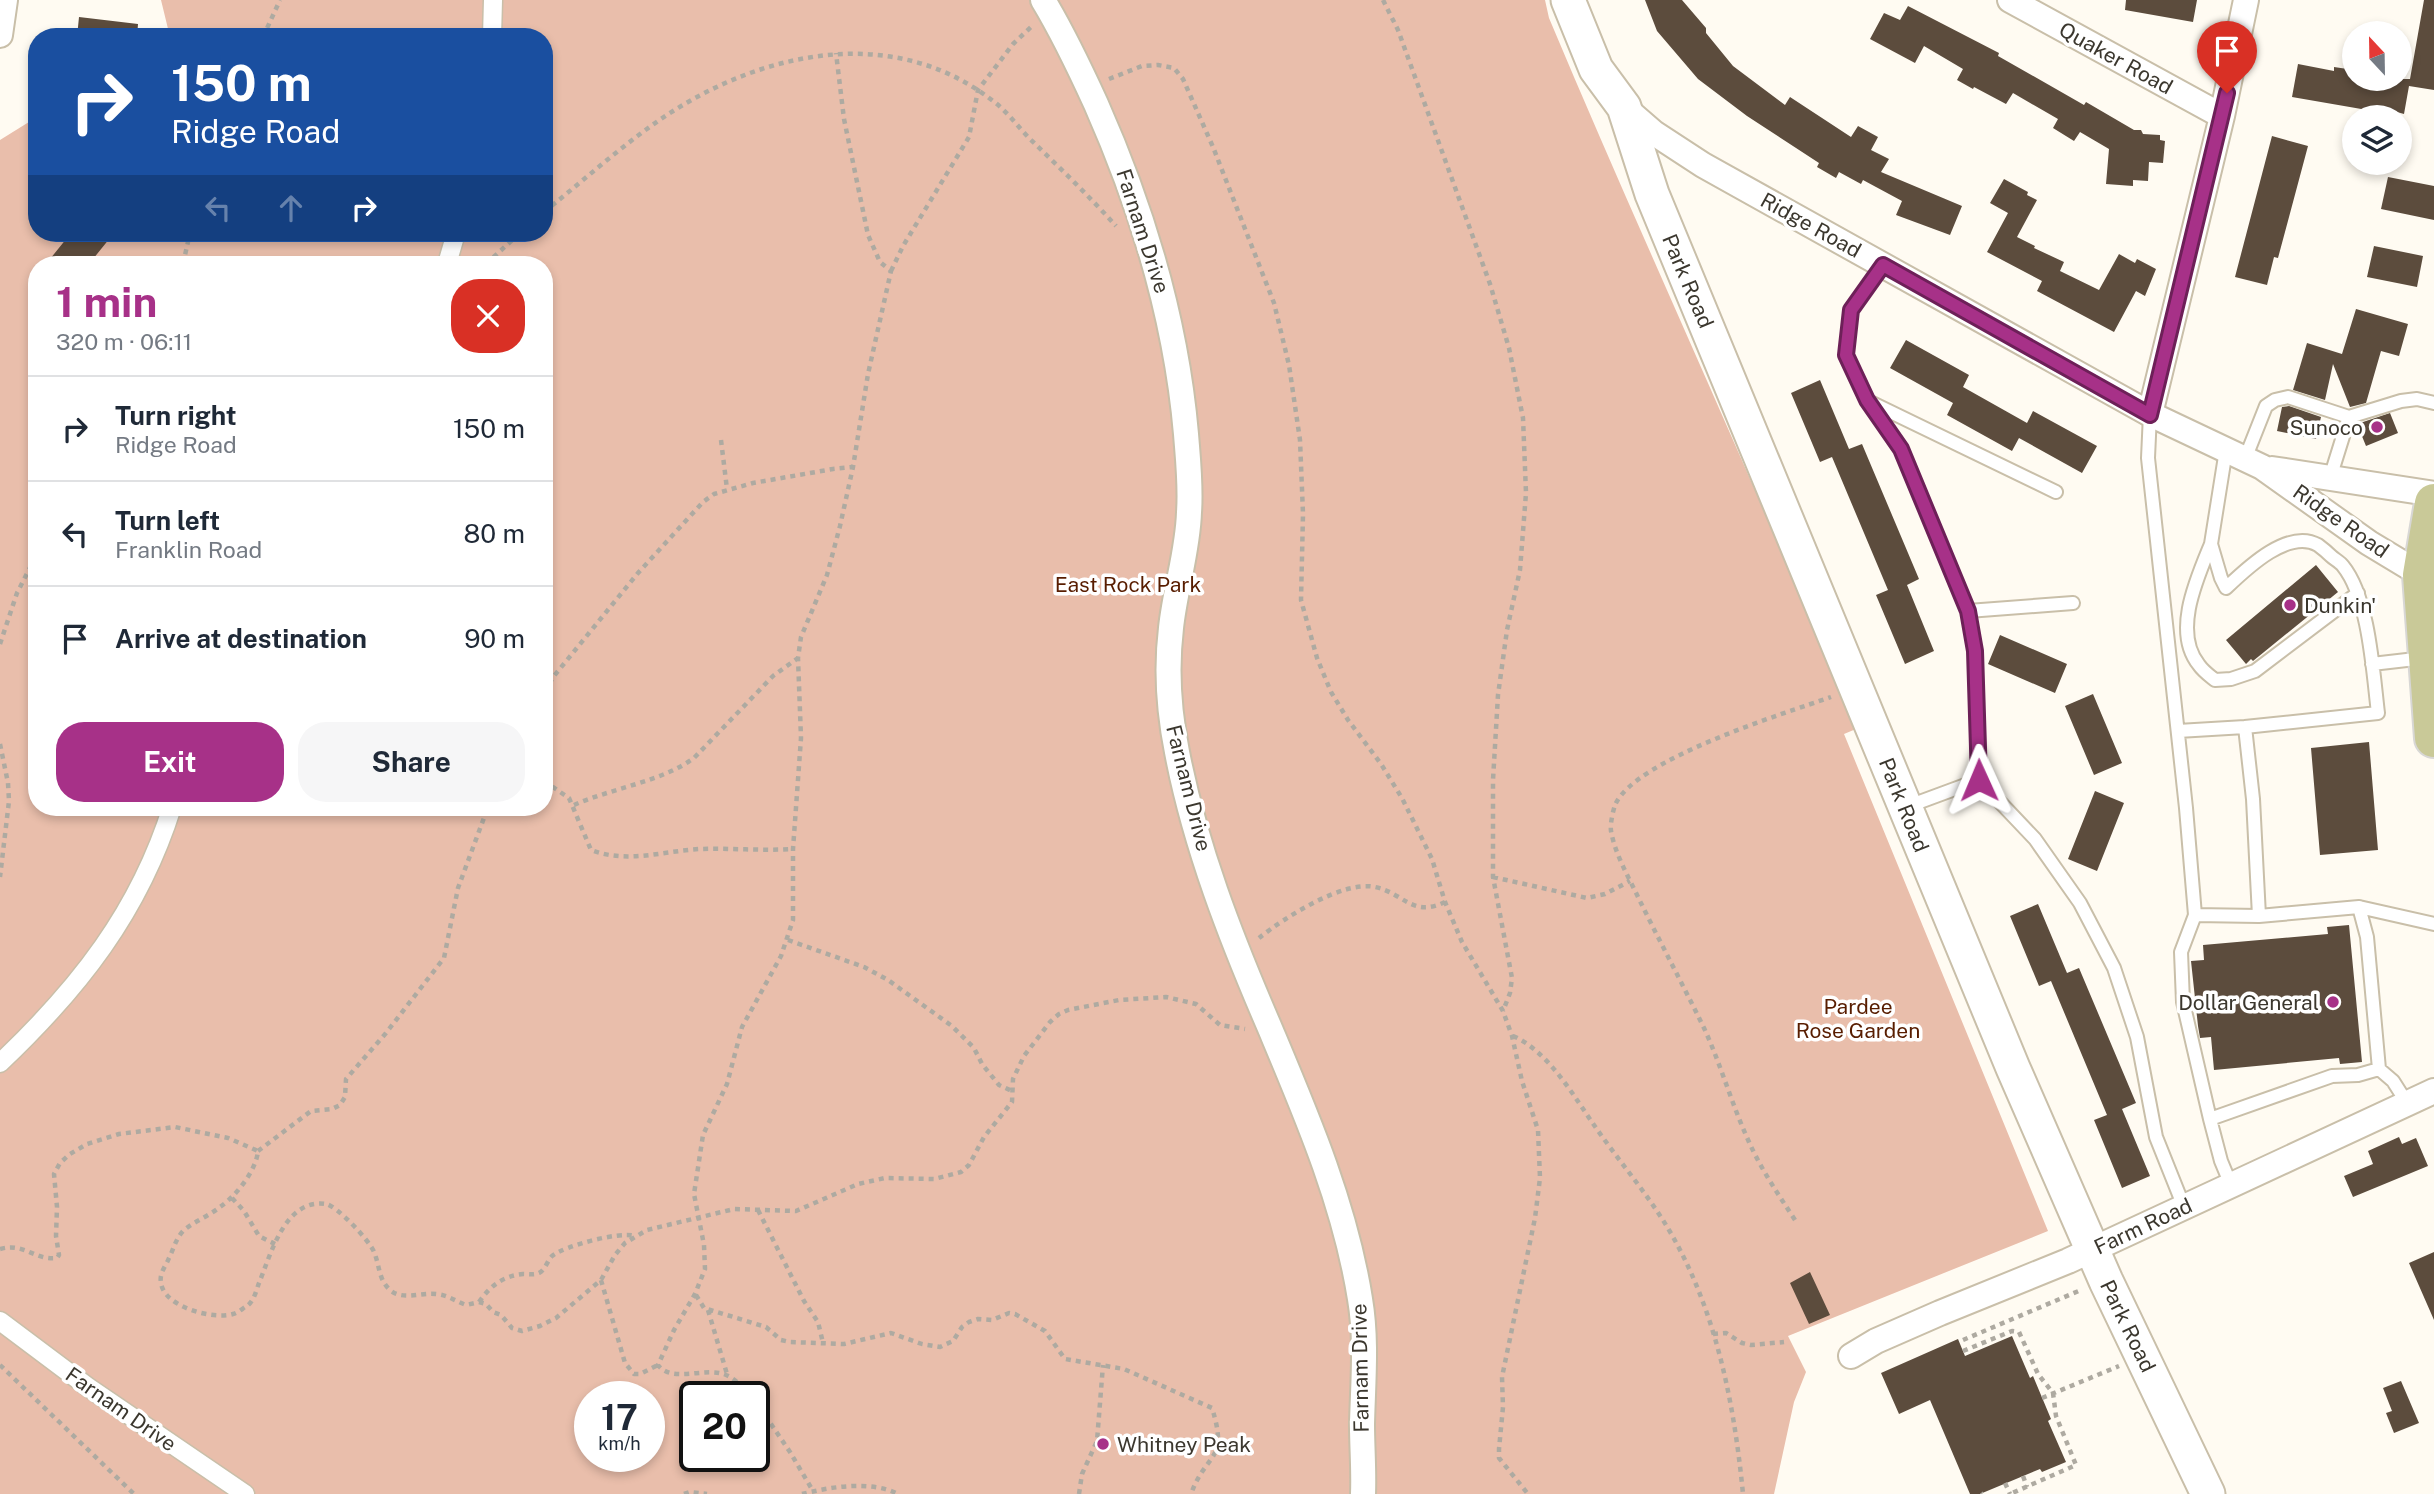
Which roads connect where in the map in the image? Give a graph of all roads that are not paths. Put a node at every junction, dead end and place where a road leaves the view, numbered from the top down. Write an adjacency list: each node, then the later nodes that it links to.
1 (5, 0): 8 (street)
2 (493, 0): 7 (street)
3 (1568, 0): 9 (main road, Ridge Road)
4 (2010, 0): 10 (street, Quaker Road)
5 (2246, 0): 10 (street)
6 (1046, 5): 50 (street, Farnam Drive)
7 (492, 28)
8 (0, 35)
9 (1624, 107): 11 (street, Ridge Road); 33 (main road, Park Road)
10 (2222, 116): 14 (street)
11 (1883, 265): 12 (lane); 14 (street, Ridge Road)
12 (1867, 400): 18 (lane); 24 (lane)
13 (2434, 403): 15 (lane)
14 (2150, 415): 16 (street, Ridge Road); 26 (lane)
15 (2349, 417): 16 (lane); 17 (lane)
16 (2244, 459): 17 (street, Ridge Road); 20 (lane); 21 (street, Ridge Road)
17 (2330, 478): 19 (street, Ridge Road)
18 (2056, 492)
19 (2433, 509): 21 (main road)
20 (2211, 544): 22 (lane); 25 (lane)
21 (2422, 575): 27 (main road)
22 (2358, 593): 25 (lane); 28 (lane)
23 (2073, 603): 24 (lane)
24 (1968, 611): 32 (lane)
25 (2188, 628): 26 (lane)
26 (2167, 629): 30 (lane)
27 (2428, 658): 28 (lane); 31 (main road)
28 (2372, 664): 29 (lane)
29 (2245, 727): 30 (lane); 37 (lane)
30 (2178, 731): 36 (lane)
31 (2434, 737)
32 (1979, 780): 33 (lane); 45 (lane)
33 (1905, 807): 46 (main road, Park Road)
34 (169, 816): 39 (street)
35 (2359, 907): 37 (lane); 38 (lane); 40 (lane)
36 (2195, 915): 37 (lane); 43 (lane)
37 (2259, 916)
38 (2434, 924)
39 (0, 1063)
40 (2379, 1069): 42 (lane); 43 (lane)
41 (2434, 1091): 42 (street, Farm Road)
42 (2407, 1103): 44 (street, Farm Road)
43 (2210, 1119): 44 (lane)
44 (2231, 1185): 45 (street, Farm Road)
45 (2184, 1207): 46 (street, Farm Road)
46 (2092, 1250): 48 (street, Farm Road); 51 (main road, Park Road)
47 (0, 1321): 49 (street, Farnam Drive)
48 (1851, 1356)
49 (245, 1494)
50 (1363, 1494)
51 (2208, 1494)

